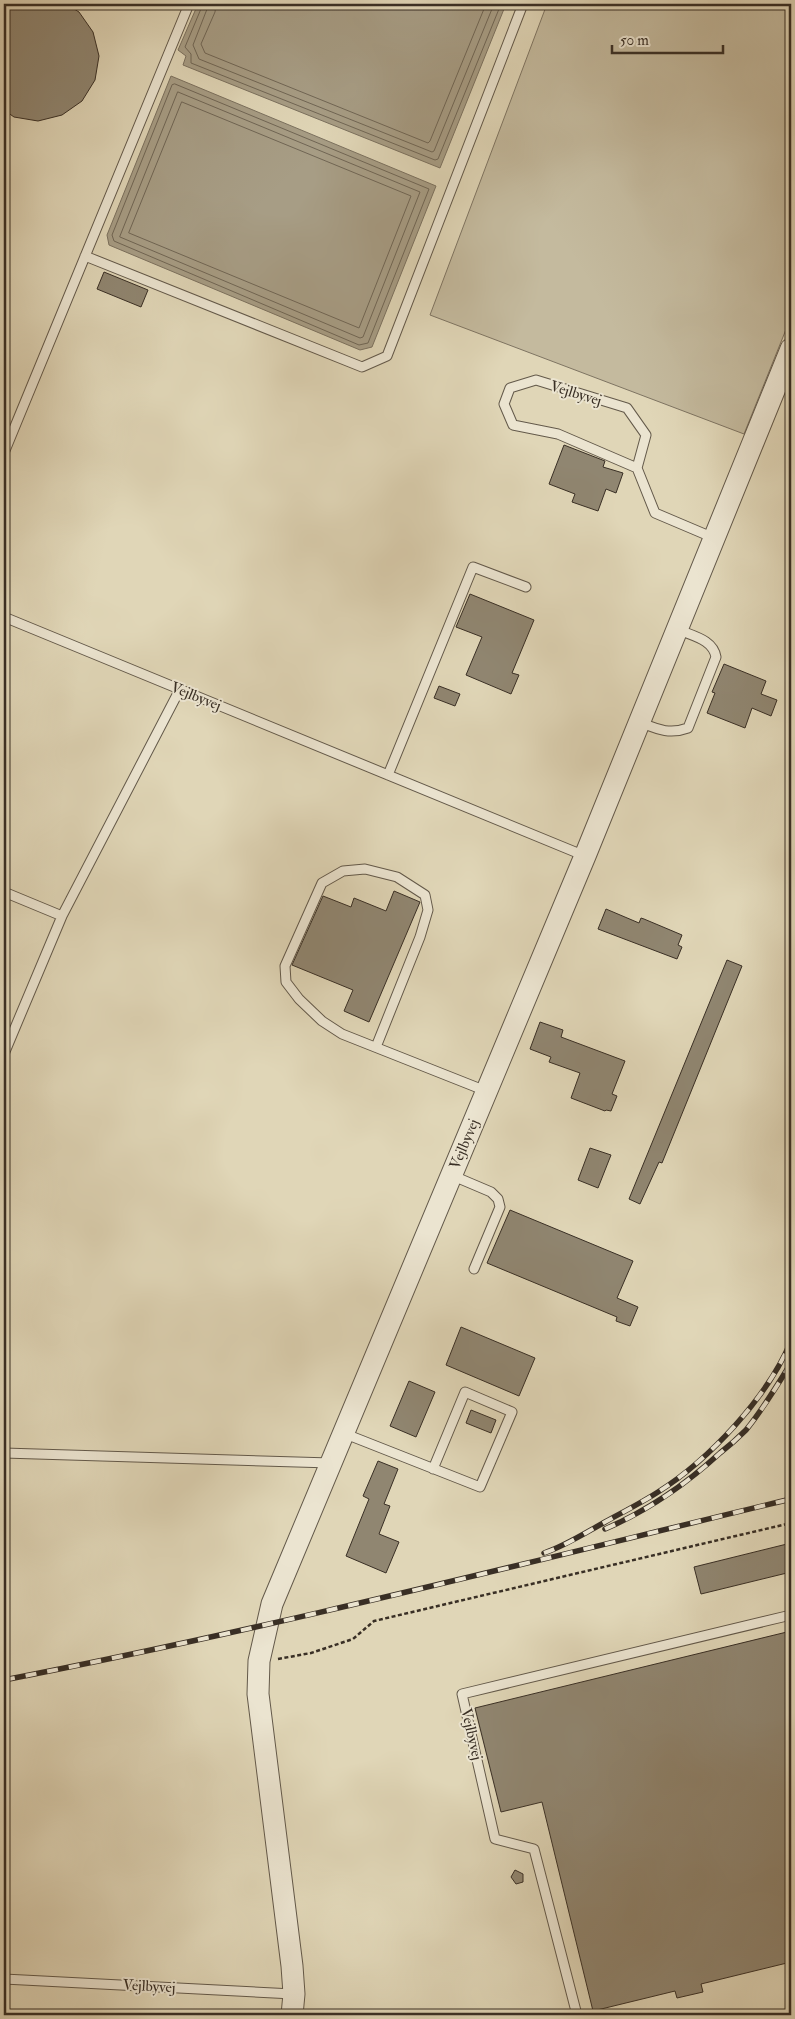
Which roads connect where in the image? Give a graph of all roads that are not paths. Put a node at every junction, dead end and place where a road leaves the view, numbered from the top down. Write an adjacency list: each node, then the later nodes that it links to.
1 (189, 4): 3 (lane)
2 (523, 4): 3 (lane)
3 (85, 256): 5 (lane)
4 (791, 349): 7 (street, Vejlbyvej)
5 (4, 453)
6 (637, 468): 6 (lane, Vejlbyvej); 7 (lane)
7 (714, 538): 10 (street, Vejlbyvej)
8 (526, 587): 13 (lane)
9 (4, 617): 11 (lane, Vejlbyvej)
10 (676, 629): 12 (street, Vejlbyvej); 12 (lane)
11 (180, 689): 13 (lane, Vejlbyvej); 16 (lane)
12 (639, 722): 14 (street, Vejlbyvej)
13 (388, 775): 14 (lane, Vejlbyvej)
14 (585, 856): 19 (street, Vejlbyvej)
15 (4, 892): 16 (lane)
16 (62, 916): 18 (lane)
17 (376, 1047): 17 (lane); 19 (lane)
18 (4, 1054)
19 (486, 1091): 20 (street, Vejlbyvej)
20 (451, 1175): 21 (lane); 22 (street, Vejlbyvej)
21 (474, 1269)
22 (343, 1433): 24 (street, Vejlbyvej); 25 (lane)
23 (4, 1453): 24 (lane)
24 (331, 1463): 28 (street, Vejlbyvej)
25 (433, 1469): 25 (lane)
26 (791, 1615): 29 (lane, Vejlbyvej)
27 (4, 1978): 28 (lane, Vejlbyvej)
28 (293, 2005)
29 (577, 2015)

